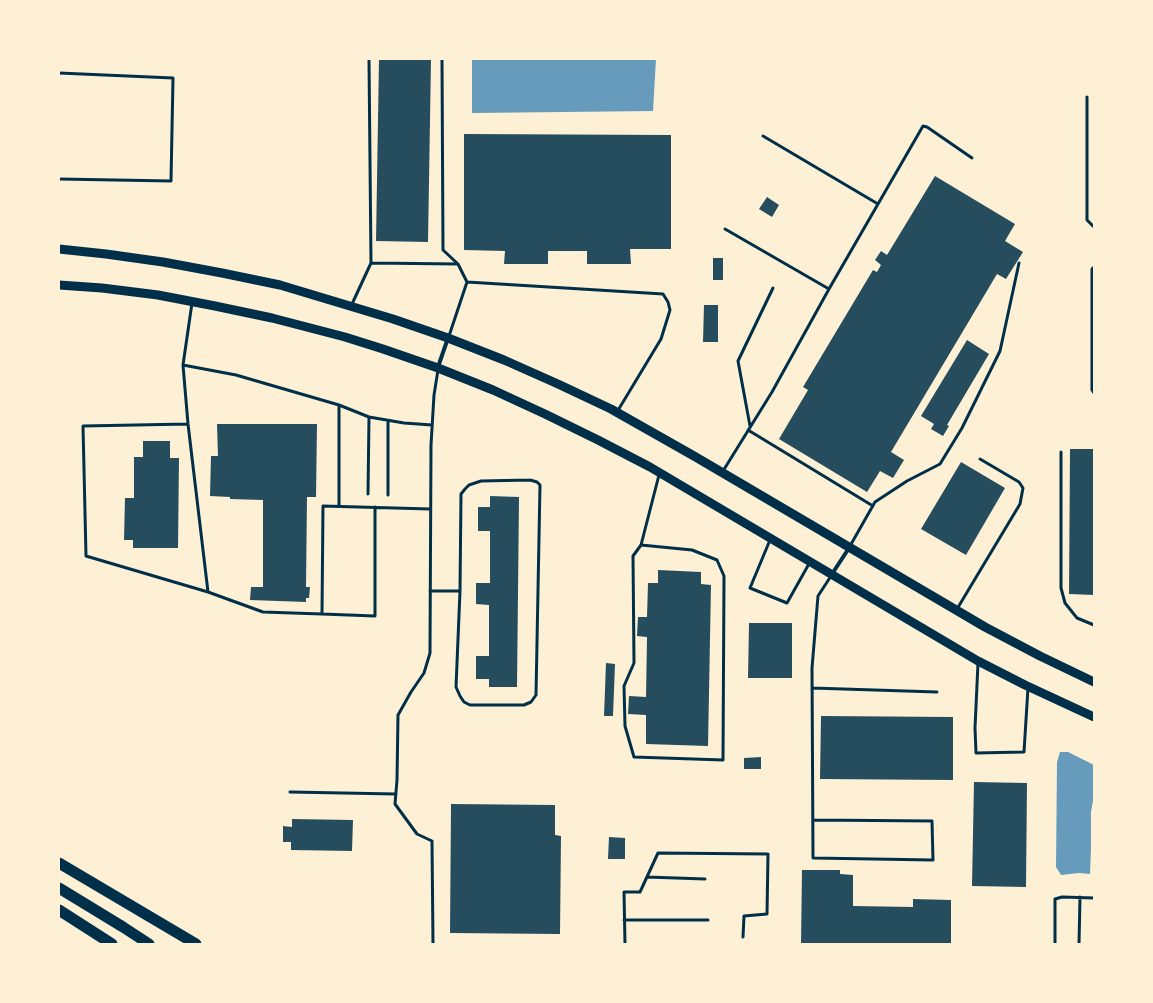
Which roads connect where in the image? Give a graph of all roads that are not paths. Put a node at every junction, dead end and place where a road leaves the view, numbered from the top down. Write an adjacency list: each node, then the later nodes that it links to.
1 (369, 59): 12 (lane)
2 (442, 59): 14 (lane)
3 (59, 73): 7 (lane)
4 (1087, 97): 9 (lane)
5 (763, 136): 8 (lane)
6 (972, 158): 8 (lane)
7 (59, 179)
8 (878, 204): 19 (lane)
9 (1094, 227)
10 (725, 230): 19 (lane)
11 (59, 250): 21 (main road)
12 (371, 263): 14 (lane); 21 (lane)
13 (1018, 263): 41 (lane)
14 (458, 264): 16 (lane)
15 (1094, 267): 25 (lane)
16 (467, 282): 22 (lane); 27 (lane)
17 (59, 284): 20 (main road)
18 (773, 288): 32 (lane)
19 (829, 289): 32 (lane)
20 (192, 302): 23 (lane); 24 (main road)
21 (351, 306): 22 (main road)
22 (448, 338): 24 (street); 27 (main road)
23 (183, 365): 26 (lane); 30 (lane)
24 (438, 368): 31 (lane); 37 (main road)
25 (1094, 393)
26 (339, 405): 28 (lane); 40 (lane)
27 (616, 412): 36 (main road)
28 (369, 417): 29 (lane); 38 (lane)
29 (388, 421): 31 (lane); 39 (lane)
30 (188, 424): 51 (lane); 51 (lane)
31 (432, 425): 43 (lane)
32 (750, 426): 33 (lane)
33 (748, 430): 36 (lane); 41 (lane)
34 (1061, 452): 54 (lane)
35 (980, 459): 52 (lane)
36 (722, 472): 46 (main road)
37 (660, 473): 44 (main road); 45 (lane)
38 (368, 494)
39 (388, 494)
40 (339, 506): 42 (lane); 53 (lane)
41 (873, 506): 46 (lane)
42 (375, 507): 43 (lane); 53 (lane)
43 (430, 509): 49 (lane)
44 (771, 538): 47 (main road); 47 (lane)
45 (641, 544): 45 (lane)
46 (850, 548): 48 (street); 52 (main road)
47 (810, 561): 48 (main road)
48 (832, 574): 55 (main road); 58 (lane)
49 (430, 591): 50 (lane); 62 (lane)
50 (460, 591): 50 (lane)
51 (208, 592): 53 (lane)
52 (956, 610): 56 (main road)
53 (322, 614)
54 (1094, 625)
55 (978, 661): 57 (main road); 57 (lane)
56 (1094, 682)
57 (1028, 686): 60 (main road)
58 (812, 688): 59 (lane); 63 (lane)
59 (937, 692)
60 (1094, 717)
61 (290, 792): 62 (lane)
62 (396, 794): 77 (lane)
63 (813, 820): 63 (lane)
64 (59, 863): 76 (highway)
65 (647, 877): 66 (lane); 71 (lane); 73 (lane)
66 (705, 879)
67 (59, 888): 75 (highway)
68 (1080, 897): 69 (lane); 79 (lane); 80 (lane)
69 (1094, 898)
70 (59, 910): 74 (highway)
71 (624, 920): 72 (lane); 78 (lane)
72 (708, 920)
73 (743, 937)
74 (112, 944)
75 (149, 944)
76 (196, 944)
77 (432, 944)
78 (625, 944)
79 (1055, 944)
80 (1080, 944)

